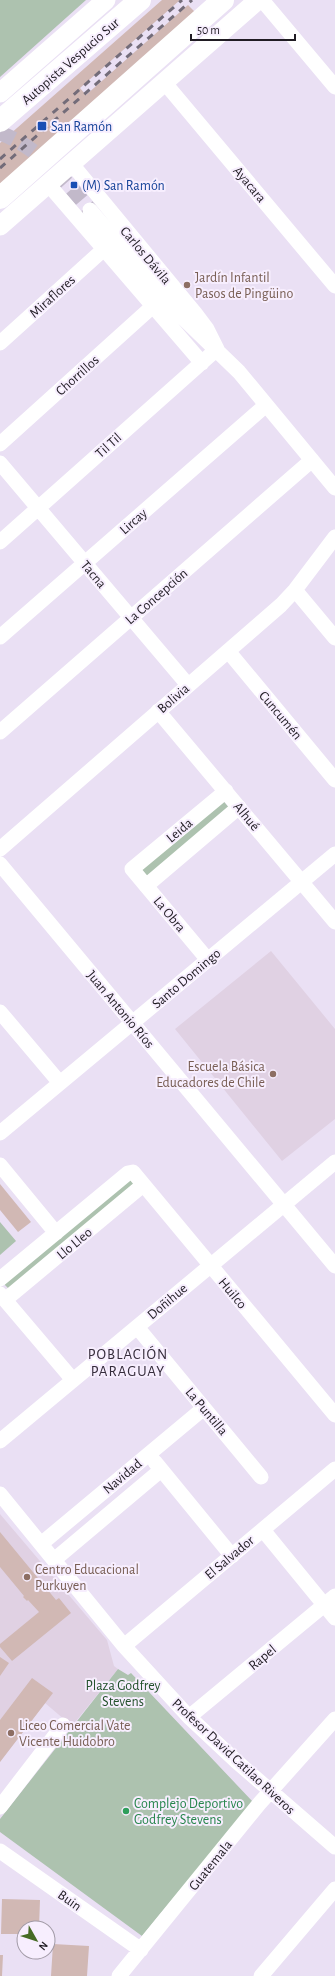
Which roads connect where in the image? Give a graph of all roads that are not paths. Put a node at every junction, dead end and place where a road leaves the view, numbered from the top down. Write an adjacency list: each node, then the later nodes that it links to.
1 (106, 0): 8 (main road)
2 (140, 0): 9 (highway, Autopista Vespucio Sur)
3 (223, 0): 12 (highway)
4 (258, 0): 6 (main road)
5 (262, 0): 7 (street)
6 (164, 82): 10 (main road); 16 (street, Ayacara)
7 (335, 87)
8 (0, 93)
9 (0, 121)
10 (71, 163): 11 (main road); 19 (street, Carlos Dávila)
11 (48, 184): 14 (main road); 15 (street, Carlos Dávila)
12 (0, 198)
13 (90, 210): 19 (street, Carlos Dávila)
14 (0, 226)
15 (104, 249): 17 (street, Carlos Dávila); 18 (street, Miraflores)
16 (335, 286)
17 (153, 306): 20 (street, Carlos Dávila); 22 (street, Chorrillos)
18 (0, 343)
19 (217, 349): 20 (street, Til Til); 21 (street, Carlos Dávila)
20 (202, 363): 26 (street, Til Til)
21 (266, 405): 23 (street, Carlos Dávila); 29 (street, Lircay)
22 (0, 444)
23 (312, 460): 25 (street, Carlos Dávila); 31 (street, La Concepción)
24 (0, 463): 26 (street, Tacna)
25 (335, 488)
26 (38, 508): 28 (street, Til Til); 29 (street, Tacna)
27 (335, 537): 30 (street, Bolivia)
28 (0, 542)
29 (85, 563): 31 (street, Tacna); 32 (street, Lircay)
30 (295, 590): 33 (street); 34 (street, Bolivia)
31 (131, 618): 35 (street, Tacna); 37 (street, La Concepción)
32 (0, 637)
33 (335, 638)
34 (228, 651): 35 (street, Bolivia); 38 (street, Cuncumén)
35 (188, 685): 36 (street, Bolivia)
36 (158, 711): 39 (street, Alhué); 41 (street, Bolivia)
37 (0, 732)
38 (335, 780)
39 (226, 791): 40 (street, Alhué); 44 (street, Leida)
40 (239, 808): 45 (street, Alhué); 46 (street, Leida)
41 (0, 849)
42 (335, 854): 45 (street, Santo Domingo)
43 (0, 864): 50 (street, Juan Antonio Ríos)
44 (132, 869): 46 (street, La Obra)
45 (302, 882): 47 (street, Alhué); 48 (street, Santo Domingo)
46 (146, 886): 48 (street, La Obra)
47 (335, 922)
48 (208, 960): 50 (street, Santo Domingo)
49 (0, 1012): 51 (street)
50 (132, 1023): 51 (street, Santo Domingo); 57 (street, Juan Antonio Ríos)
51 (60, 1083): 52 (street, Santo Domingo)
52 (0, 1133)
53 (335, 1162): 57 (street, Doñihue)
54 (0, 1165): 58 (street)
55 (131, 1172): 56 (street, Huilco); 58 (street, Llo Lleo)
56 (144, 1185): 59 (street, Huilco); 62 (street, Llo Lleo)
57 (284, 1205): 59 (street, Doñihue); 60 (street, Juan Antonio Ríos)
58 (56, 1233): 61 (street, Llo Lleo)
59 (210, 1266): 63 (street, Doñihue); 66 (street, Huilco)
60 (335, 1266)
61 (0, 1279)
62 (3, 1297): 64 (street)
63 (136, 1327): 64 (street, Doñihue); 65 (street, La Puntilla)
64 (73, 1380): 67 (street, Doñihue)
65 (204, 1408): 68 (street, Navidad); 71 (street, La Puntilla)
66 (335, 1415)
67 (0, 1441)
68 (148, 1454): 70 (street); 74 (street, Navidad)
69 (335, 1469): 73 (street, El Salvador)
70 (161, 1470): 75 (street); 76 (street, Navidad)
71 (261, 1477)
72 (0, 1494): 74 (street, Profesor David Catilao Riveros)
73 (263, 1530): 75 (street, El Salvador); 77 (street)
74 (41, 1544): 76 (street, Profesor David Catilao Riveros)
75 (232, 1556): 79 (street, El Salvador)
76 (54, 1560): 79 (street, Profesor David Catilao Riveros)
77 (330, 1601): 78 (street); 80 (street, Rapel)
78 (335, 1618)
79 (124, 1646): 80 (street, Profesor David Catilao Riveros)
80 (189, 1717): 83 (street, Profesor David Catilao Riveros)
81 (335, 1719): 83 (street, Guatemala)
82 (63, 1725): 84 (street)
83 (270, 1791): 85 (street, Profesor David Catilao Riveros); 88 (street, Guatemala)
84 (0, 1807)
85 (335, 1847)
86 (0, 1851): 88 (street, Buin)
87 (335, 1888): 90 (street)
88 (141, 1950): 89 (street, Guatemala)
89 (119, 1976)
90 (260, 1976)

